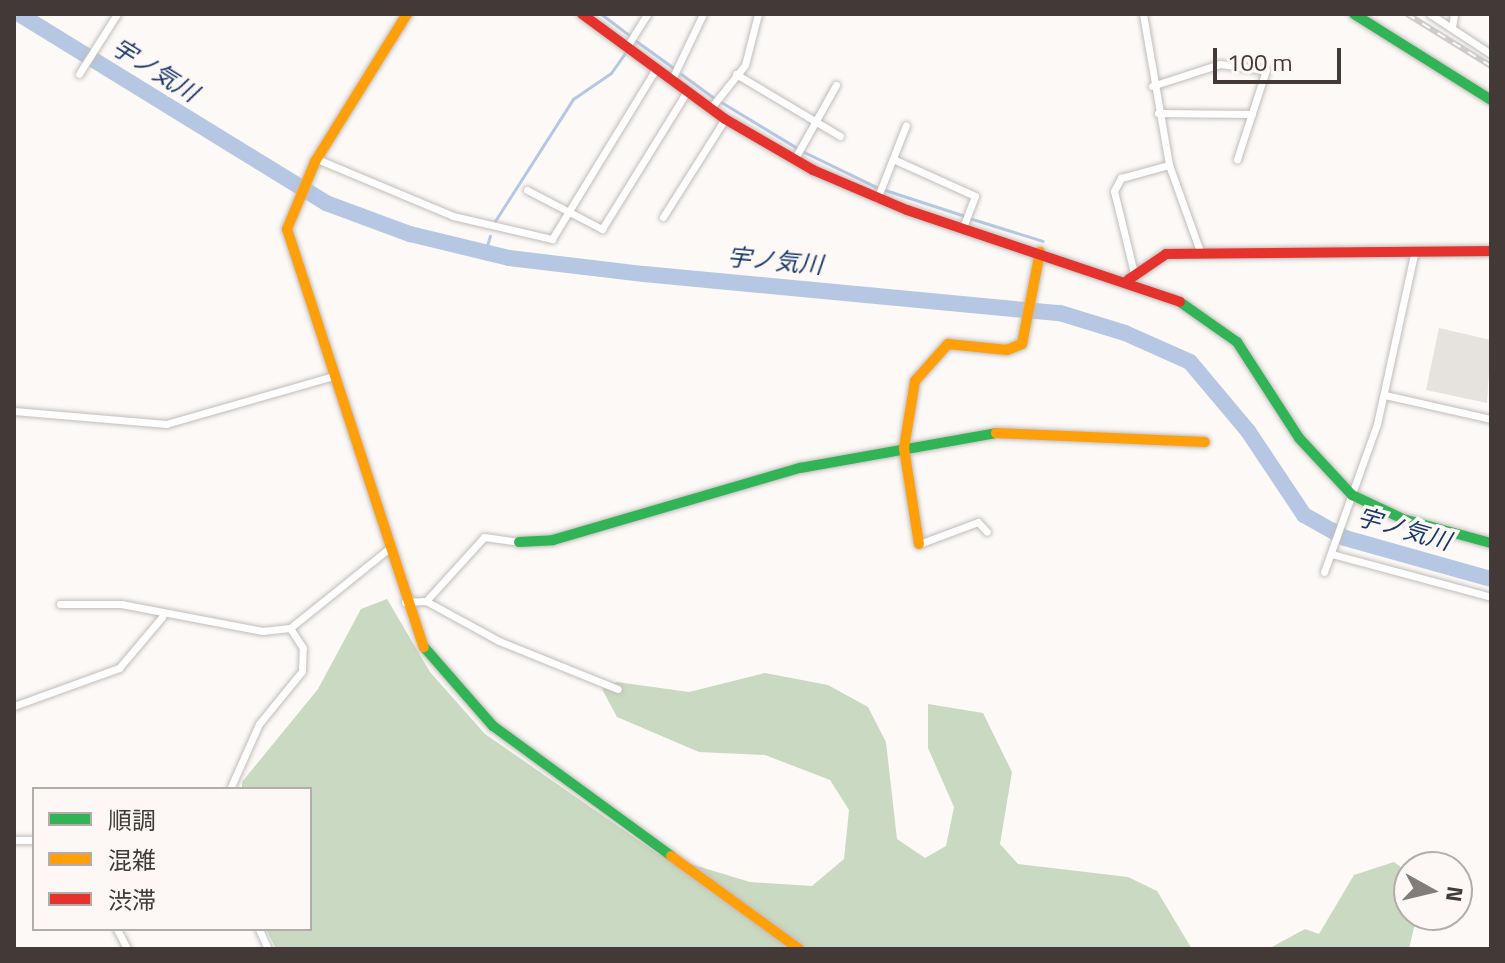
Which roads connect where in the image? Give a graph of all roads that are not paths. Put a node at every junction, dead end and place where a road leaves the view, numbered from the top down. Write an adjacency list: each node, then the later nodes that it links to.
1 (117, 14): 15 (street)
2 (407, 14): 32 (street)
3 (647, 14): 12 (street)
4 (703, 14): 17 (street)
5 (758, 14): 16 (street)
6 (1143, 14): 19 (street)
7 (1354, 14): 21 (street)
8 (1430, 14): 11 (street)
9 (1454, 14): 11 (street)
10 (587, 16): 12 (street)
11 (1452, 27): 13 (street)
12 (626, 48): 14 (street)
13 (1491, 54)
14 (655, 70): 17 (street); 36 (street)
15 (79, 74)
16 (736, 74): 22 (street); 26 (street)
17 (671, 81): 20 (street)
18 (836, 85): 26 (street)
19 (1152, 86): 23 (street); 24 (street)
20 (686, 93): 22 (street); 36 (street)
21 (1491, 100)
22 (710, 109): 25 (street)
23 (1158, 113): 24 (street); 33 (street)
24 (1252, 114): 30 (street)
25 (725, 119): 31 (street); 37 (street)
26 (816, 122): 28 (street); 31 (street)
27 (906, 125): 29 (street)
28 (840, 136)
29 (893, 159): 35 (street); 38 (street)
30 (1237, 159)
31 (794, 160): 35 (street)
32 (316, 161): 36 (street); 44 (street)
33 (1169, 165): 39 (street); 43 (street)
34 (527, 190): 36 (street)
35 (877, 199): 38 (street)
36 (569, 216)
37 (663, 217)
38 (963, 228): 41 (street)
39 (1200, 251): 42 (street); 43 (street)
40 (1491, 251): 42 (street)
41 (1040, 252): 43 (street); 49 (street)
42 (1414, 255): 45 (street)
43 (1131, 277): 50 (street)
44 (330, 377): 46 (street); 55 (street)
45 (1385, 395): 47 (street); 50 (street)
46 (14, 411)
47 (1491, 419)
48 (1205, 442): 49 (street)
49 (904, 448): 52 (street); 54 (street)
50 (1352, 495): 53 (street); 56 (street)
51 (987, 532): 54 (street)
52 (519, 542): 59 (street)
53 (1491, 543)
54 (919, 544)
55 (387, 550): 60 (street); 63 (street)
56 (1333, 552): 57 (street); 58 (street)
57 (1324, 572)
58 (1491, 597)
59 (426, 601): 60 (street); 64 (street)
60 (405, 602): 69 (street)
61 (60, 604): 62 (street)
62 (162, 617): 63 (street); 65 (street)
63 (290, 628): 66 (street)
64 (618, 689)
65 (14, 706)
66 (231, 787)
67 (118, 931): 68 (street)
68 (127, 949)
69 (799, 949)

